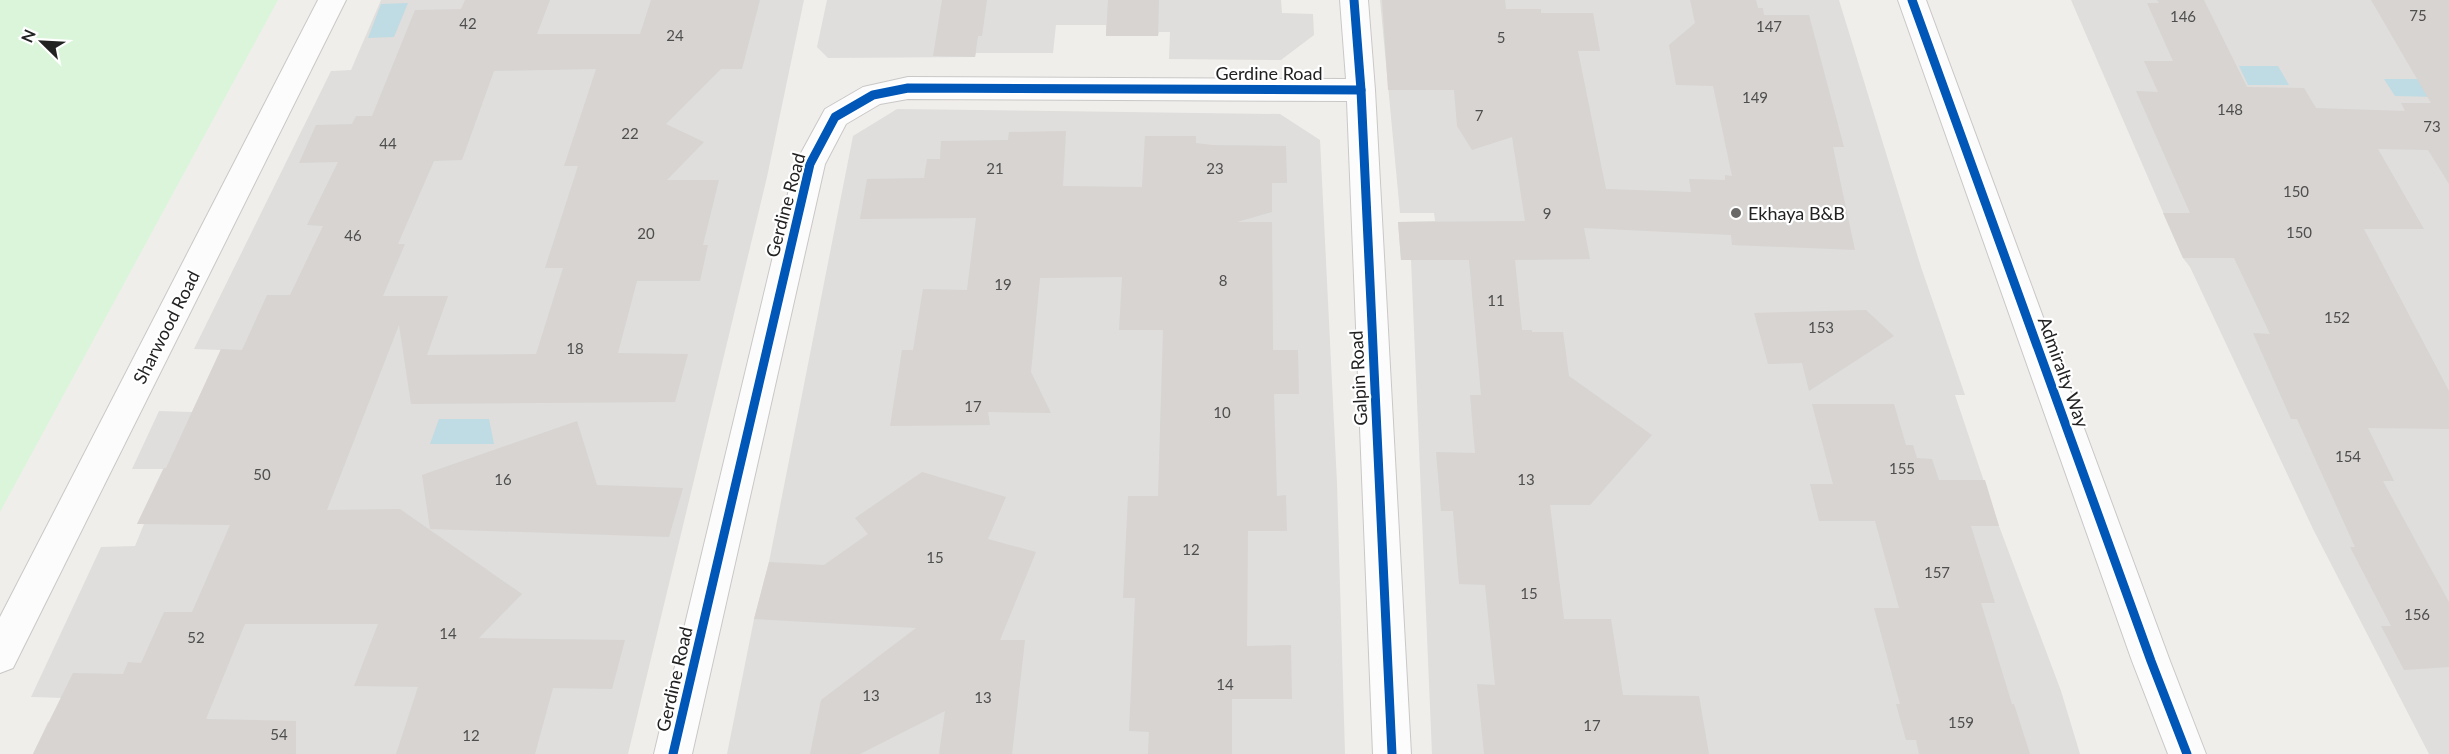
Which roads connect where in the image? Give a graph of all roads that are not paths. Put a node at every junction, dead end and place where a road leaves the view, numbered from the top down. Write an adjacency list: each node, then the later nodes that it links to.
1 (332, 0): 5 (street, Sharwood Road)
2 (1354, 0): 4 (street, Galpin Road)
3 (1912, 0): 8 (street, Admiralty Way)
4 (1361, 90): 6 (street, Gerdine Road); 7 (street, Galpin Road)
5 (0, 655)
6 (673, 754)
7 (1392, 754)
8 (2187, 754)

